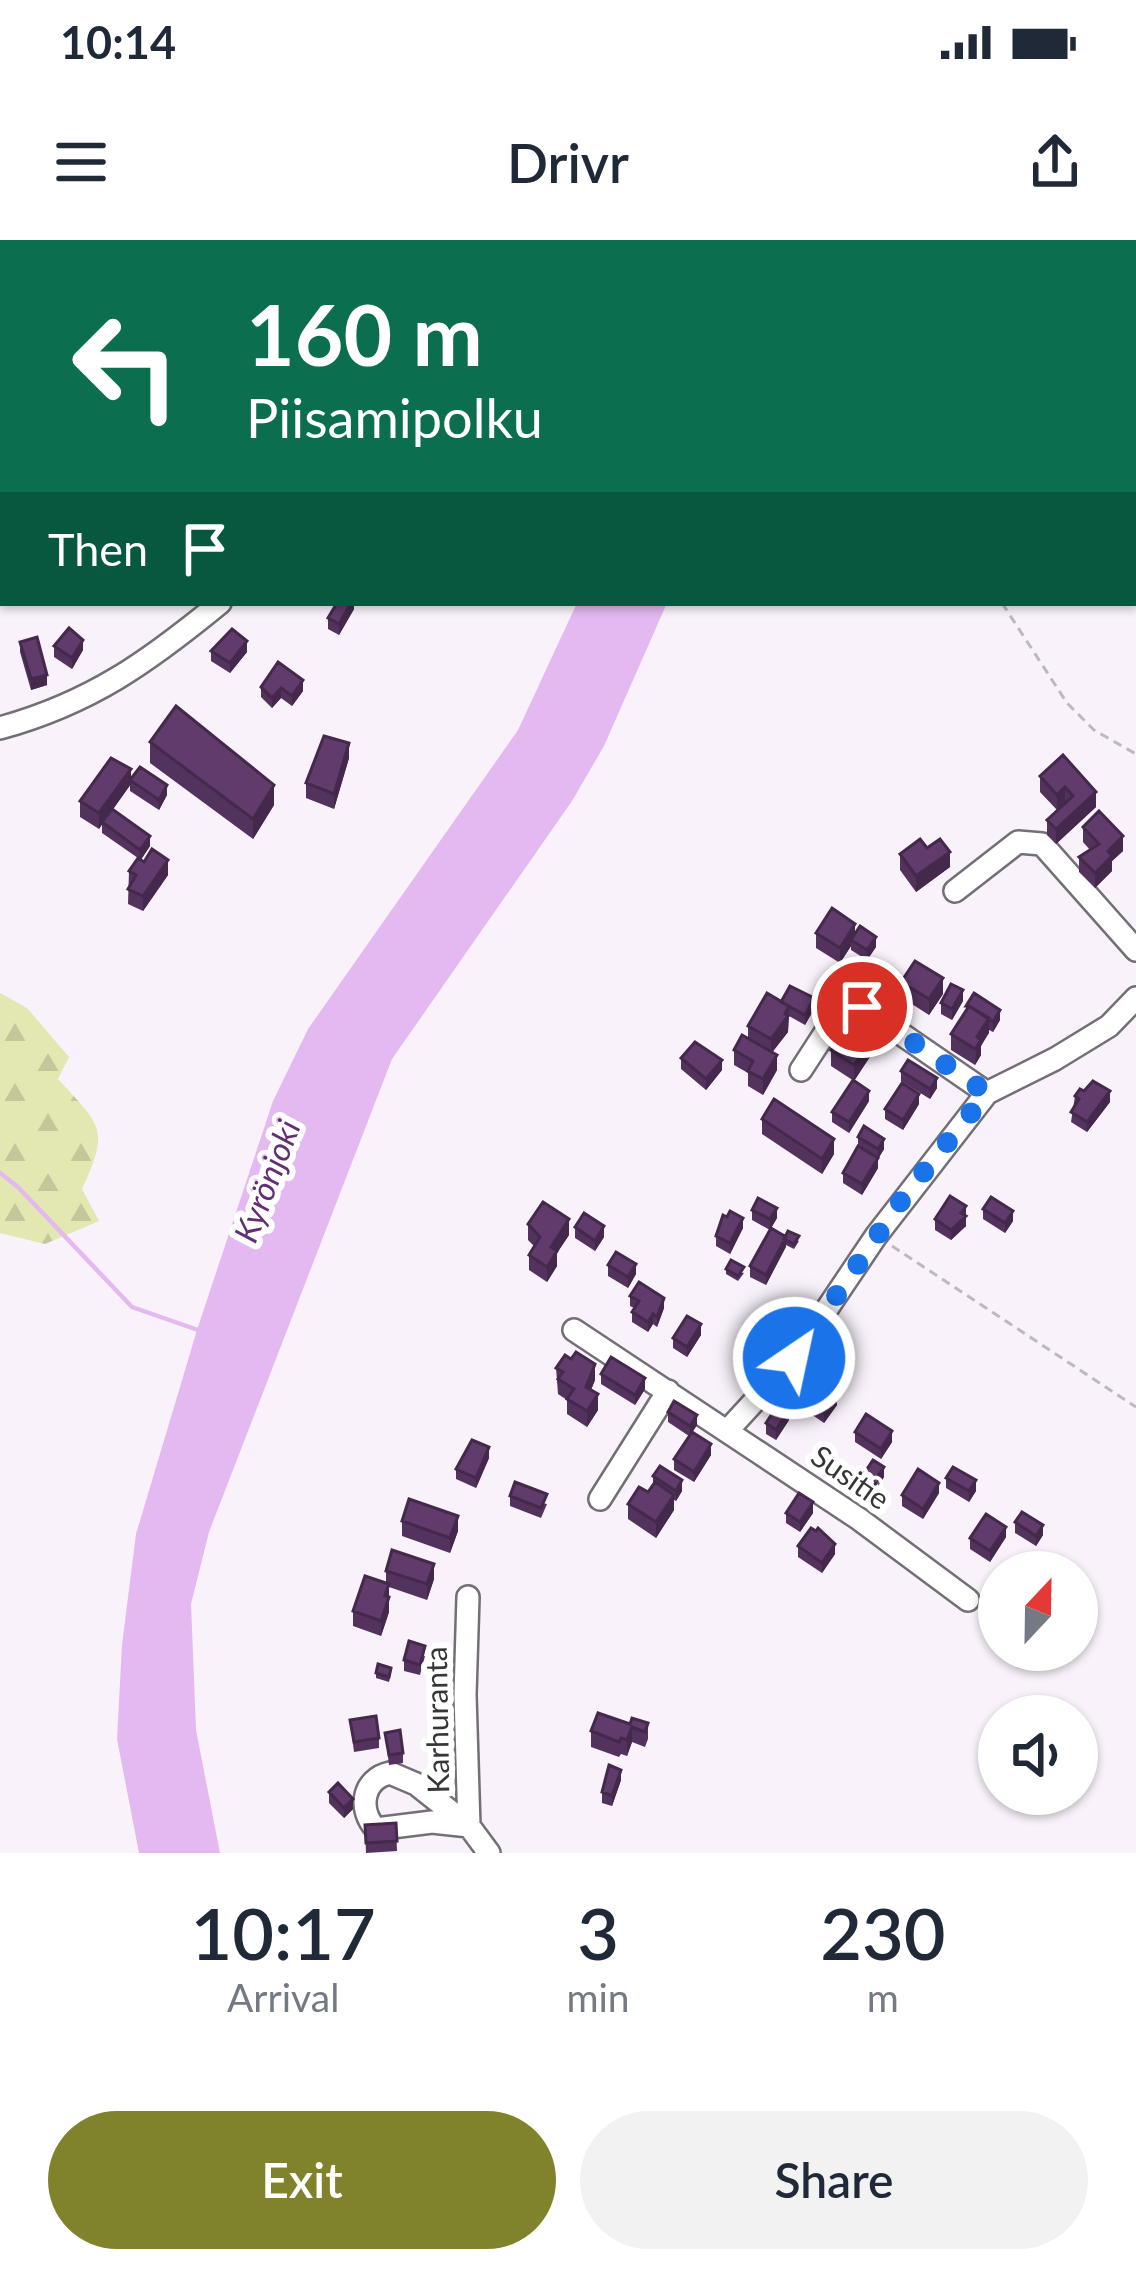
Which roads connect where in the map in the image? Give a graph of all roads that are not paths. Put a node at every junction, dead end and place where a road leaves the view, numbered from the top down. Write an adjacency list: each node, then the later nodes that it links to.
1 (216, 606): 2 (street)
2 (0, 728)
3 (955, 891): 4 (street)
4 (1136, 950)
5 (1136, 998): 7 (street)
6 (801, 1070): 7 (street)
7 (987, 1093): 10 (street)
8 (574, 1330): 9 (street, Susitie)
9 (668, 1391): 10 (street, Susitie); 11 (street)
10 (728, 1430): 13 (street, Susitie)
11 (600, 1499)
12 (468, 1598): 14 (street, Karhuranta)
13 (968, 1600)
14 (479, 1839): 14 (street)

